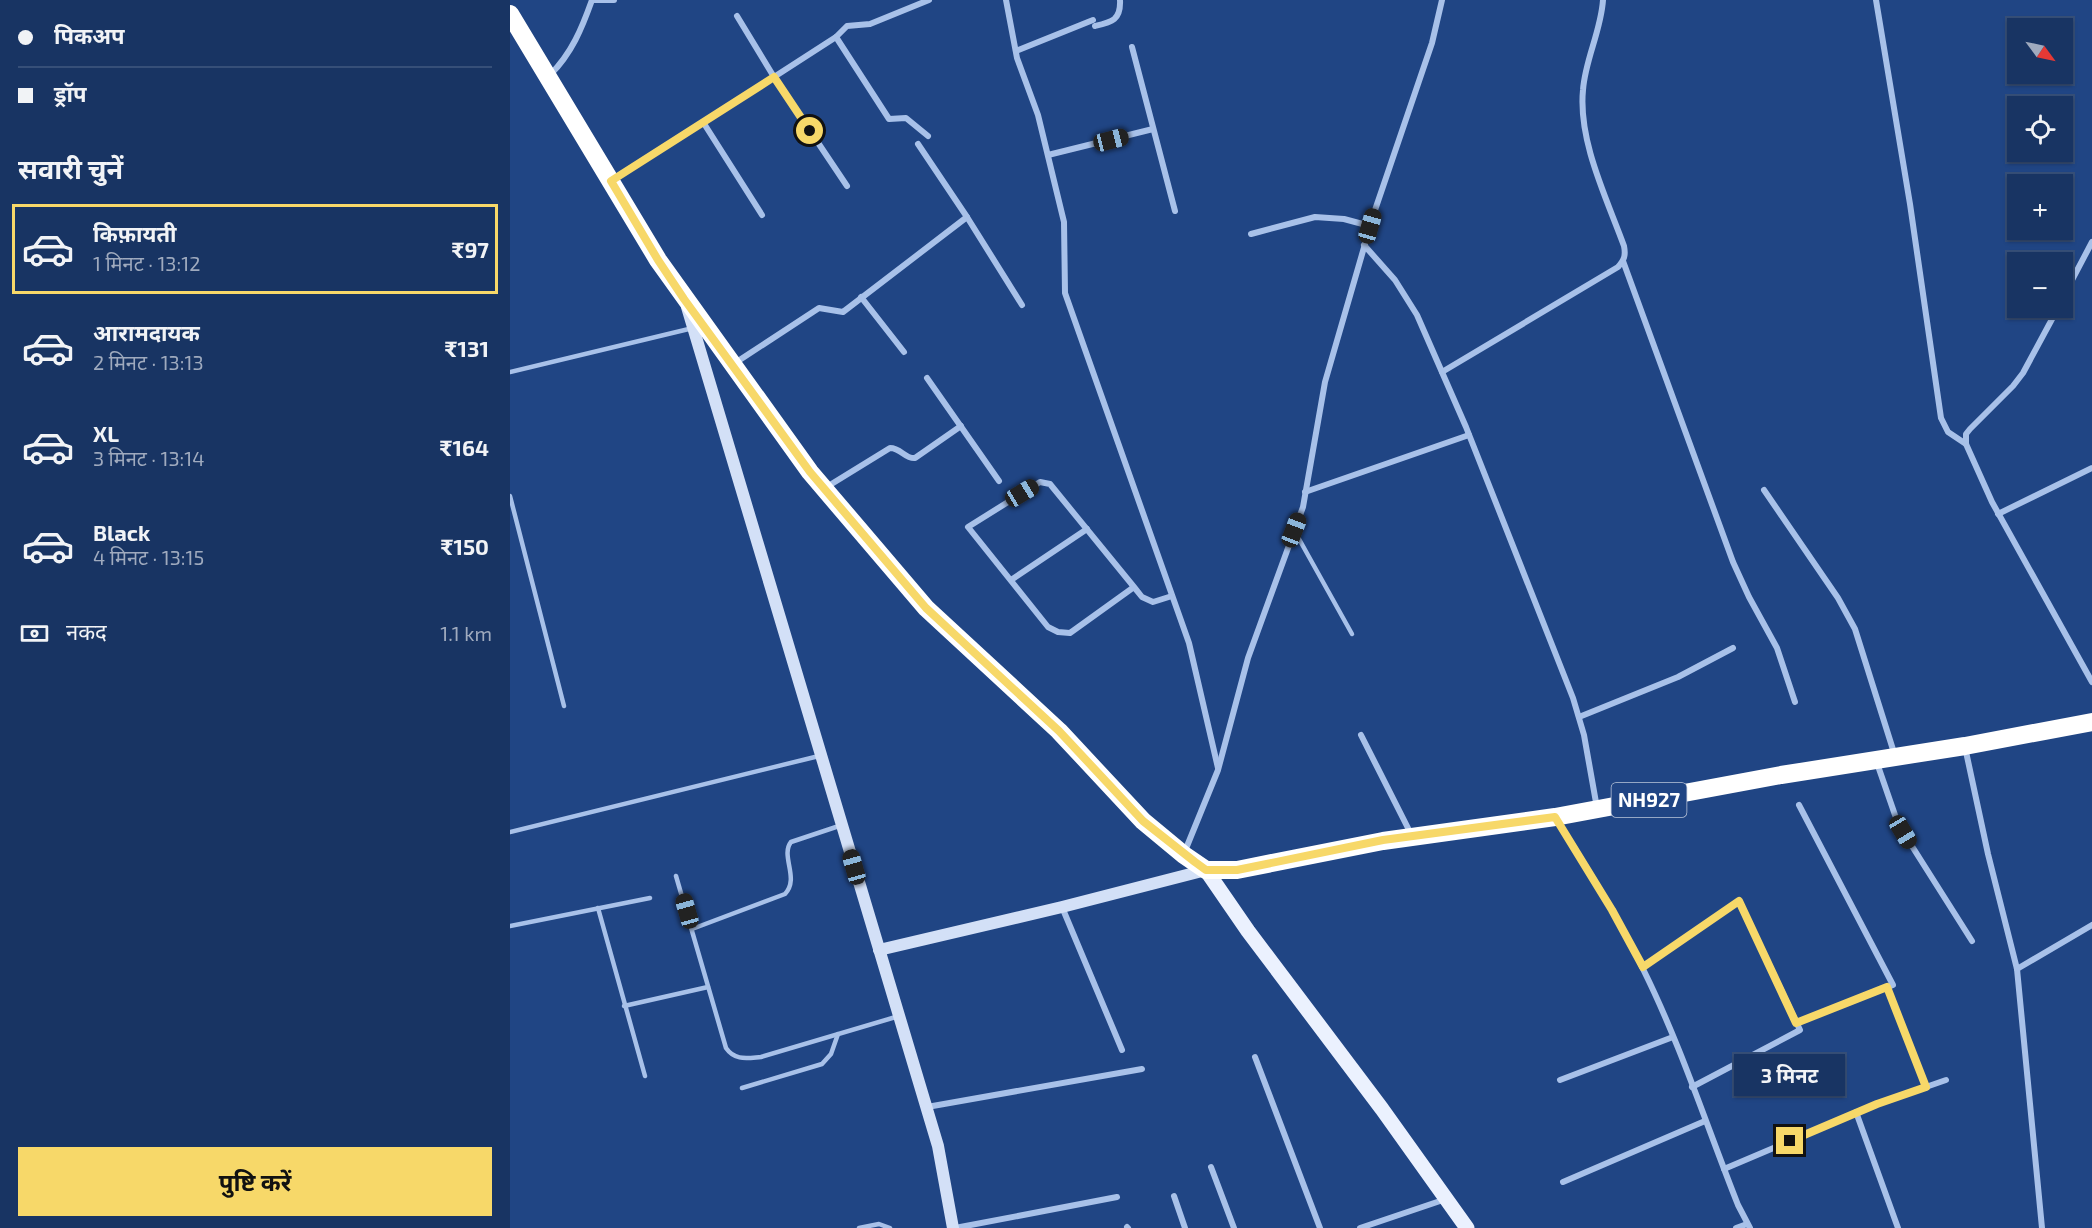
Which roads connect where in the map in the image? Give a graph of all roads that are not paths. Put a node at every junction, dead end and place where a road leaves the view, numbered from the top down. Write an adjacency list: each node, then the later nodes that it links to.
1 (592, 0): 2 (street); 14 (street)
2 (614, 0)
3 (929, 0): 11 (street)
4 (1006, 0): 13 (street)
5 (1120, 0): 13 (street)
6 (1442, 0): 26 (street)
7 (1603, 0): 30 (street)
8 (1876, 0): 44 (street)
9 (510, 14): 14 (highway)
10 (737, 16): 15 (street)
11 (836, 37): 15 (street); 18 (street)
12 (1132, 47): 17 (street)
13 (1016, 51): 20 (street)
14 (548, 77): 21 (highway)
15 (774, 77): 16 (street); 22 (street)
16 (703, 122): 21 (street); 24 (street)
17 (1153, 129): 20 (street); 23 (street)
18 (928, 136)
19 (918, 144): 25 (street)
20 (1048, 155): 56 (street)
21 (611, 181): 33 (highway)
22 (847, 186)
23 (1175, 211)
24 (762, 215)
25 (967, 217): 32 (street); 34 (street)
26 (1370, 226): 27 (street); 29 (street)
27 (1251, 234)
28 (2092, 242): 31 (street)
29 (1364, 244): 40 (street); 49 (street)
30 (1623, 261): 40 (street); 60 (street)
31 (2073, 278)
32 (861, 297): 37 (street); 38 (street)
33 (684, 299): 36 (main road); 38 (highway)
34 (1022, 305)
35 (2053, 318): 44 (street)
36 (693, 328): 39 (lane); 66 (main road)
37 (904, 352)
38 (732, 364): 47 (highway)
39 (510, 372)
40 (1442, 372): 43 (street)
41 (927, 378): 42 (street)
42 (961, 426): 46 (street); 47 (street)
43 (1469, 435): 49 (street); 62 (street)
44 (1966, 444): 51 (street)
45 (2092, 468): 51 (street)
46 (999, 481)
47 (825, 489): 76 (highway)
48 (1764, 490): 67 (street)
49 (1305, 492): 53 (street)
50 (510, 496): 61 (lane)
51 (1998, 514): 59 (street)
52 (1087, 529): 54 (street); 54 (street); 55 (street)
53 (1294, 530): 57 (lane); 69 (street)
54 (1011, 580): 55 (street)
55 (1134, 587): 56 (street)
56 (1172, 596): 69 (street)
57 (1352, 634)
58 (1733, 648): 62 (street)
59 (2092, 682)
60 (1795, 702)
61 (564, 706)
62 (1579, 717): 71 (street)
63 (2092, 722): 65 (highway, NH927)
64 (1361, 735): 75 (street)
65 (1965, 746): 67 (highway, NH927); 88 (street)
66 (821, 756): 73 (main road); 74 (lane)
67 (1895, 757): 68 (highway, NH927)
68 (1875, 760): 71 (highway, NH927); 85 (street)
69 (1218, 770): 76 (street)
70 (1799, 806): 90 (street)
71 (1597, 808): 72 (highway, NH927)
72 (1555, 817): 75 (highway, NH927); 87 (street)
73 (842, 825): 84 (lane); 86 (main road)
74 (510, 832)
75 (1412, 836): 77 (highway, NH927)
76 (1184, 855): 77 (highway)
77 (1206, 870): 80 (main road); 113 (main road)
78 (676, 876): 84 (lane)
79 (650, 898): 81 (lane)
80 (1062, 907): 86 (main road); 96 (street)
81 (598, 908): 83 (lane); 91 (lane)
82 (2092, 925): 88 (street)
83 (510, 926)
84 (692, 929): 89 (lane)
85 (1972, 941)
86 (879, 950): 92 (main road)
87 (1643, 967): 93 (street); 95 (street)
88 (2017, 969): 125 (street)
89 (708, 987): 91 (lane); 94 (lane)
90 (1887, 987): 93 (street); 103 (street)
91 (624, 1005): 99 (lane)
92 (899, 1016): 94 (lane); 105 (main road)
93 (1796, 1023): 102 (street)
94 (838, 1034): 104 (lane)
95 (1673, 1037): 100 (street); 102 (street)
96 (1122, 1050)
97 (1255, 1057): 120 (street)
98 (1142, 1069): 105 (street)
99 (645, 1076)
100 (1560, 1080)
101 (1946, 1080): 103 (street)
102 (1692, 1087): 107 (street)
103 (1926, 1087): 106 (street)
104 (742, 1088)
105 (926, 1107): 117 (main road)
106 (1856, 1113): 109 (street); 124 (street)
107 (1705, 1121): 109 (street); 110 (street)
108 (1211, 1167): 119 (street)
109 (1724, 1169): 114 (street)
110 (1563, 1182)
111 (1174, 1196): 118 (street)
112 (1116, 1197): 117 (street)
113 (1447, 1199): 121 (street); 122 (main road)
114 (1748, 1226): 123 (street)
115 (859, 1228): 116 (lane)
116 (890, 1228)
117 (954, 1228)
118 (1185, 1228)
119 (1234, 1228)
120 (1320, 1228)
121 (1360, 1228)
122 (1467, 1228)
123 (1736, 1228)
124 (1898, 1228)
125 (2042, 1228)

